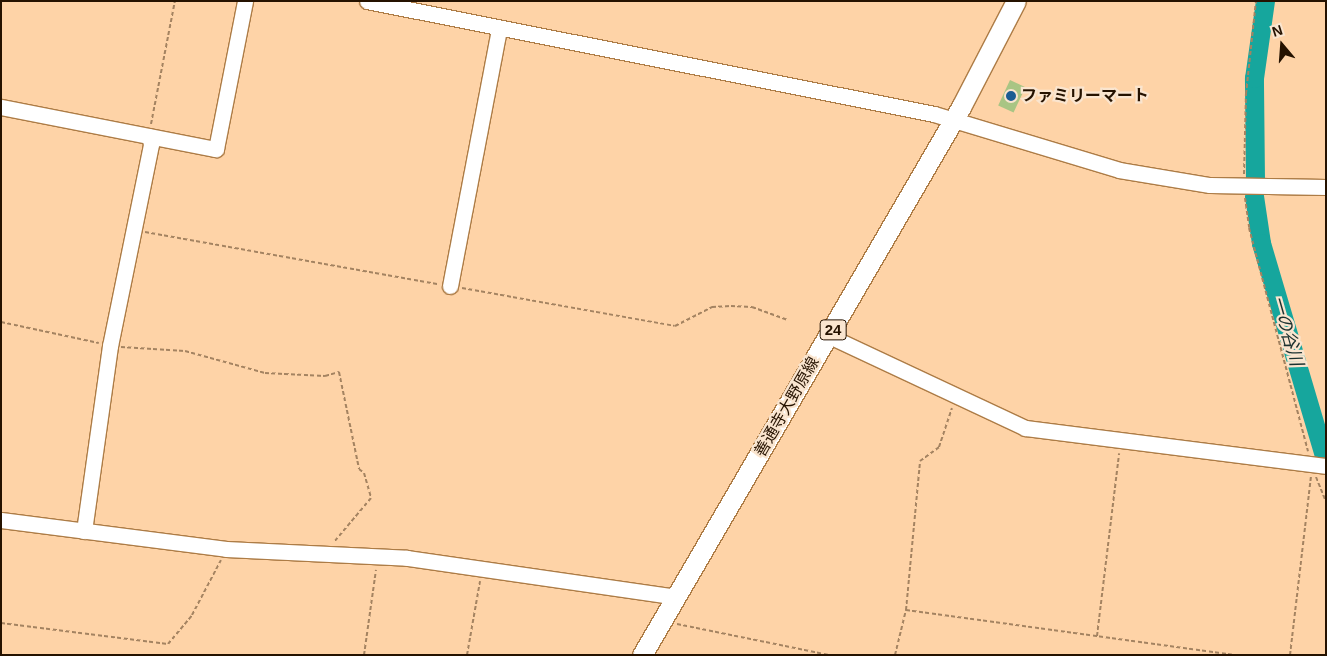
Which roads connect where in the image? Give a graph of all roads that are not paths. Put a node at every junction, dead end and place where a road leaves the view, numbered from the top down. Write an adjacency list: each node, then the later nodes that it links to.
1 (245, 1): 7 (street)
2 (367, 1): 4 (street)
3 (1016, 1): 6 (main road, 善通寺大野原線 / 24)
4 (499, 28): 6 (street); 9 (street)
5 (1, 107): 7 (street)
6 (954, 120): 8 (street); 10 (main road, 善通寺大野原線 / 24)
7 (149, 136): 13 (street)
8 (1326, 187)
9 (450, 286)
10 (829, 336): 11 (street); 14 (main road, 善通寺大野原線 / 24)
11 (1319, 465)
12 (1, 520): 13 (street)
13 (84, 531): 14 (street)
14 (676, 597): 15 (main road, 善通寺大野原線 / 24)
15 (642, 655)

